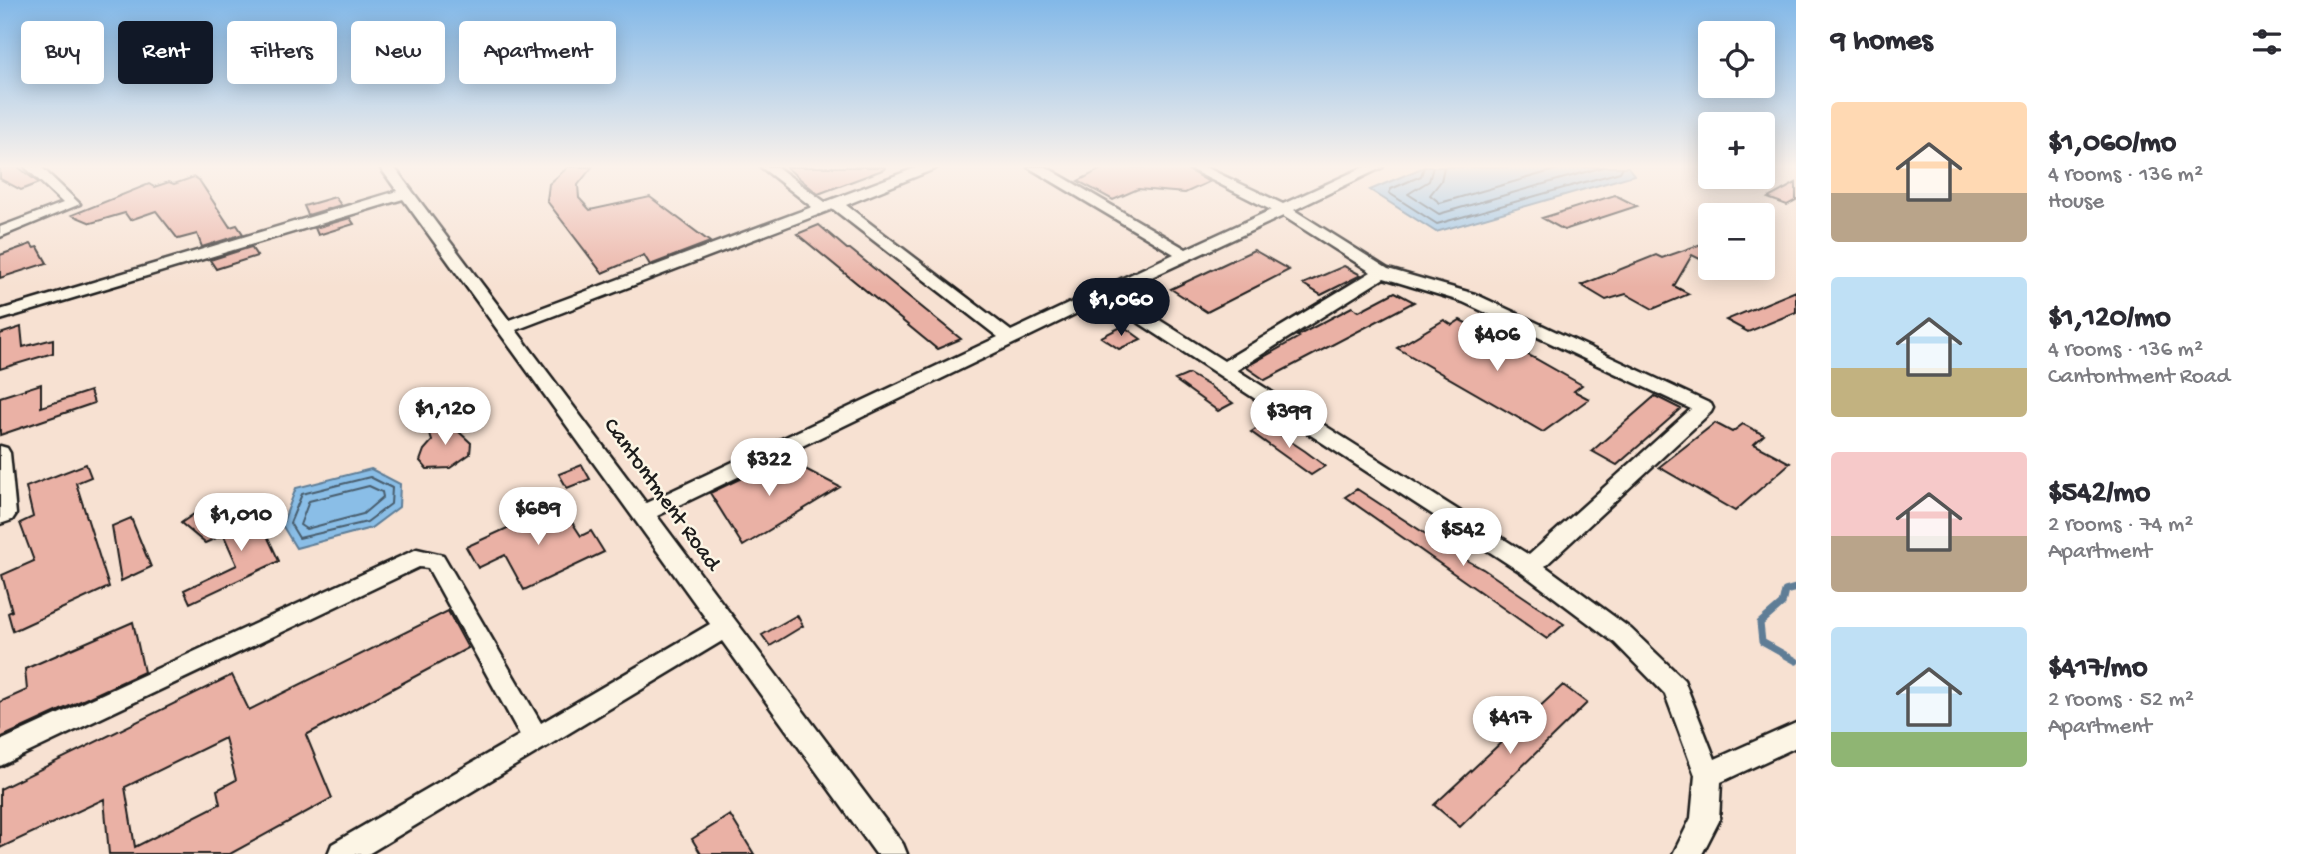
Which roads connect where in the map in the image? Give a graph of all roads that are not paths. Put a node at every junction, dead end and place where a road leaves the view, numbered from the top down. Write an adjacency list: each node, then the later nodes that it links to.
1 (66, 207): 9 (street)
2 (360, 207): 13 (street)
3 (416, 207): 14 (street, Cantontment Road)
4 (831, 207): 14 (street); 15 (street)
5 (1103, 207): 10 (street)
6 (1274, 207): 8 (street)
7 (1291, 207): 8 (street)
8 (1282, 211): 10 (street); 11 (street)
9 (0, 232)
10 (1186, 255): 12 (street)
11 (1382, 272): 16 (street); 20 (street)
12 (1105, 293): 15 (street); 16 (street)
13 (0, 316)
14 (505, 328): 18 (street, Cantontment Road)
15 (1010, 338): 18 (street)
16 (1223, 370): 20 (street)
17 (0, 453): 19 (street)
18 (642, 514): 21 (street, Cantontment Road)
19 (0, 516)
20 (1530, 566): 25 (street)
21 (726, 628): 23 (street); 27 (street, Cantontment Road)
22 (1796, 735): 25 (street)
23 (536, 739): 24 (street); 26 (street)
24 (0, 754)
25 (1708, 775): 28 (street)
26 (342, 854)
27 (893, 854)
28 (1687, 854)

